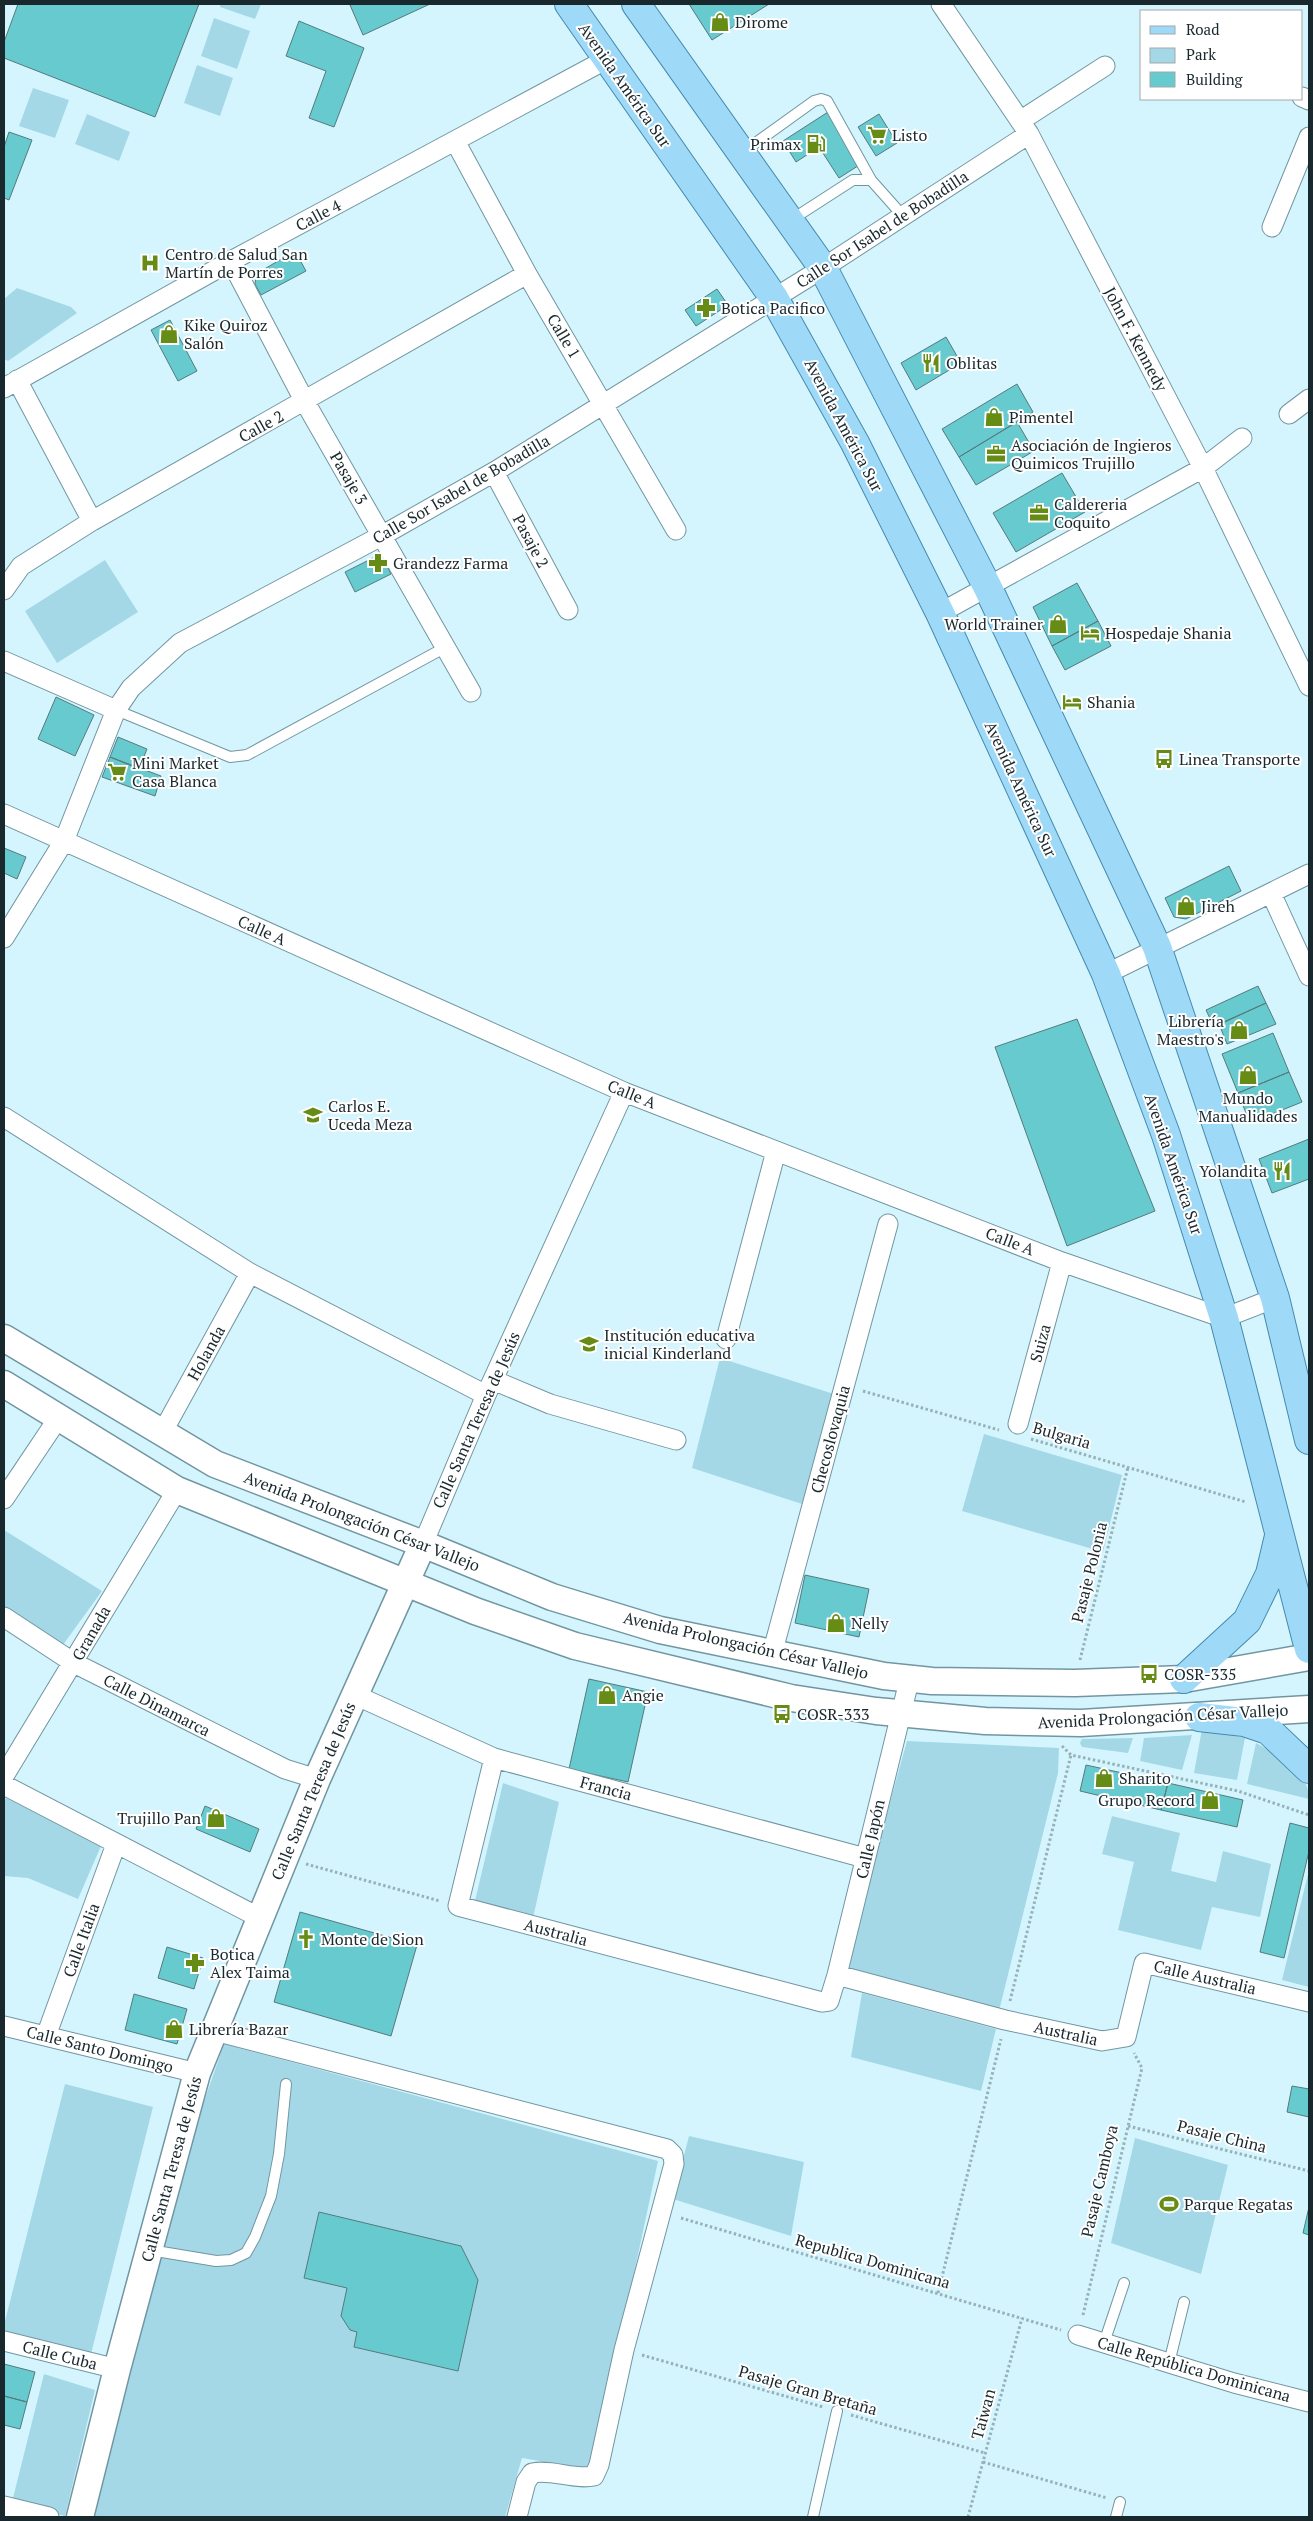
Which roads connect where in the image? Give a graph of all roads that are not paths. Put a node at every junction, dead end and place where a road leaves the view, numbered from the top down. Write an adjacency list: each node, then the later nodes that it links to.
1 (568, 4): 4 (main road, Avenida América Sur)
2 (636, 4): 9 (main road)
3 (941, 4): 6 (street, John F. Kennedy)
4 (607, 59): 8 (street, Calle 4); 17 (main road, Avenida América Sur)
5 (1105, 66): 6 (street, Calle Sor Isabel de Bobadilla)
6 (1024, 128): 11 (street, Calle Sor Isabel de Bobadilla); 24 (street, John F. Kennedy)
7 (1309, 137): 13 (street)
8 (455, 140): 14 (street, Calle 4); 16 (street, Calle 1)
9 (742, 153): 10 (lane); 12 (main road)
10 (871, 180): 11 (lane); 12 (lane)
11 (903, 216): 15 (street, Calle Sor Isabel de Bobadilla)
12 (790, 221): 15 (main road)
13 (1272, 226)
14 (231, 261): 18 (street, Calle 4); 20 (street, Pasaje 3)
15 (823, 268): 17 (street, Calle Sor Isabel de Bobadilla); 29 (main road)
16 (527, 274): 20 (street, Calle 2); 21 (street, Calle 1)
17 (774, 298): 21 (street, Calle Sor Isabel de Bobadilla); 32 (main road, Avenida América Sur)
18 (10, 384): 26 (street)
19 (1309, 399): 22 (street)
20 (305, 402): 26 (street, Calle 2); 28 (street, Pasaje 3)
21 (604, 404): 25 (street, Calle Sor Isabel de Bobadilla); 27 (street, Calle 1)
22 (1288, 414)
23 (1242, 438): 24 (street)
24 (1203, 468): 29 (street); 35 (street, John F. Kennedy)
25 (494, 472): 28 (street, Calle Sor Isabel de Bobadilla); 31 (street, Pasaje 2)
26 (92, 521): 30 (street, Calle 2)
27 (676, 530)
28 (383, 535): 33 (street, Pasaje 3); 37 (street, Calle Sor Isabel de Bobadilla)
29 (988, 588): 32 (street); 43 (main road)
30 (4, 590)
31 (568, 610)
32 (940, 614): 44 (main road, Avenida América Sur)
33 (446, 647): 36 (street, Pasaje 3); 37 (lane)
34 (4, 661): 37 (street)
35 (1309, 686)
36 (472, 692)
37 (116, 710): 39 (street, Calle Sor Isabel de Bobadilla)
38 (4, 814): 39 (street, Calle A)
39 (64, 841): 42 (street, Calle Sor Isabel de Bobadilla); 46 (street, Calle A)
40 (1309, 874): 41 (street)
41 (1271, 893): 43 (street); 45 (street)
42 (4, 938)
43 (1157, 947): 44 (street); 52 (main road)
44 (1106, 974): 53 (main road, Avenida América Sur)
45 (1309, 976)
46 (624, 1092): 48 (street, Calle A); 58 (street, Calle Santa Teresa de Jesús)
47 (4, 1117): 51 (street)
48 (776, 1151): 50 (street, Calle A); 55 (street)
49 (888, 1224): 71 (street, Checoslovaquia)
50 (1062, 1262): 53 (street, Calle A); 60 (street, Suiza)
51 (250, 1273): 58 (street); 61 (street, Holanda)
52 (1275, 1298): 53 (street); 56 (main road)
53 (1224, 1318): 66 (main road, Avenida América Sur)
54 (4, 1338): 61 (main road, Avenida Prolongación César Vallejo)
55 (726, 1340)
56 (1301, 1376): 63 (main road)
57 (4, 1384): 59 (main road, Avenida Prolongación César Vallejo)
58 (489, 1388): 62 (street); 67 (street, Calle Santa Teresa de Jesús)
59 (59, 1418): 64 (main road, Avenida Prolongación César Vallejo); 65 (street)
60 (1016, 1431)
61 (162, 1433): 67 (main road, Avenida Prolongación César Vallejo)
62 (676, 1440)
63 (1309, 1440)
64 (177, 1490): 68 (main road, Avenida Prolongación César Vallejo); 73 (street, Granada)
65 (4, 1499)
66 (1280, 1532): 70 (main road, Avenida América Sur); 75 (main road)
67 (423, 1544): 68 (main road, Calle Santa Teresa de Jesús); 71 (main road, Avenida Prolongación César Vallejo)
68 (404, 1584): 76 (main road, Calle Santa Teresa de Jesús); 78 (main road, Avenida Prolongación César Vallejo)
69 (4, 1617): 73 (street, Calle Dinamarca)
70 (1309, 1648)
71 (772, 1654): 74 (main road, Avenida Prolongación César Vallejo)
72 (1309, 1657): 75 (main road, Avenida Prolongación César Vallejo)
73 (74, 1663): 82 (street, Granada); 83 (street, Calle Dinamarca)
74 (910, 1677): 75 (main road, Avenida Prolongación César Vallejo); 78 (street, Calle Japón)
75 (1184, 1679)
76 (355, 1695): 80 (street, Francia); 83 (main road, Calle Santa Teresa de Jesús)
77 (1309, 1709): 79 (main road, Avenida Prolongación César Vallejo)
78 (900, 1711): 79 (main road, Avenida Prolongación César Vallejo); 86 (street, Calle Japón)
79 (1199, 1717): 81 (main road)
80 (494, 1758): 86 (street, Francia); 89 (street, Australia)
81 (1309, 1769)
82 (4, 1776)
83 (317, 1779): 87 (main road, Calle Santa Teresa de Jesús)
84 (4, 1785): 85 (street)
85 (116, 1844): 87 (street); 93 (street, Calle Italia)
86 (865, 1858): 88 (street, Calle Japón)
87 (260, 1918): 92 (main road, Calle Santa Teresa de Jesús)
88 (837, 1975): 89 (street, Calle Japón); 94 (street, Australia)
89 (829, 2001)
90 (1309, 2002): 94 (street, Calle Australia)
91 (4, 2026): 93 (street, Calle Santo Domingo)
92 (215, 2031): 95 (main road, Calle Santa Teresa de Jesús); 111 (street)
93 (46, 2036): 95 (street, Calle Santo Domingo)
94 (1126, 2037)
95 (197, 2073): 97 (main road, Calle Santa Teresa de Jesús)
96 (286, 2084): 97 (lane)
97 (149, 2250): 104 (main road, Calle Santa Teresa de Jesús)
98 (1124, 2283): 102 (lane)
99 (1184, 2302): 103 (lane)
100 (1078, 2335): 102 (street, Calle República Dominicana)
101 (4, 2341): 104 (street, Calle Cuba)
102 (1104, 2343): 103 (street, Calle República Dominicana)
103 (1169, 2363): 105 (street, Calle República Dominicana)
104 (117, 2369): 110 (main road, Calle Santa Teresa de Jesús)
105 (1309, 2402)
106 (837, 2411): 112 (lane)
107 (1120, 2502): 113 (lane)
108 (4, 2506): 109 (street)
109 (48, 2517)
110 (80, 2517)
111 (518, 2517)
112 (813, 2517)
113 (1116, 2517)

